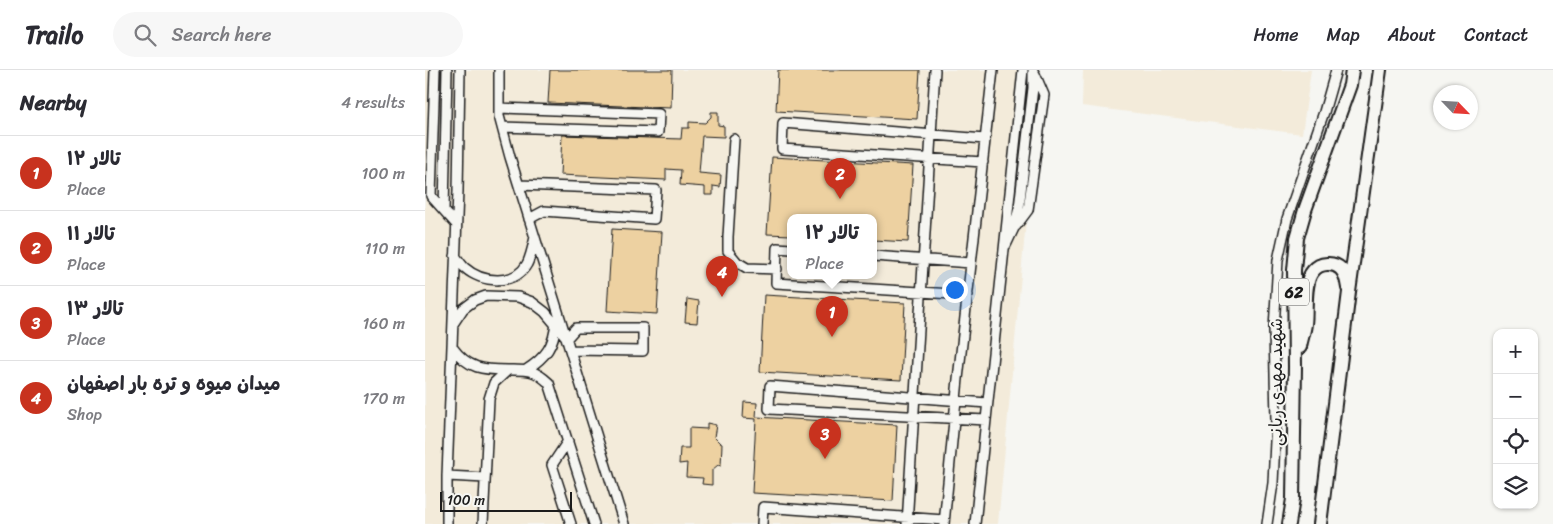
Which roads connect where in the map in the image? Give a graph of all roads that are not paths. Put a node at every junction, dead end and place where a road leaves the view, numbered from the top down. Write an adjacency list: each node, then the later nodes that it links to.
1 (435, 70): 20 (lane)
2 (447, 70): 20 (lane)
3 (460, 70): 22 (lane)
4 (499, 70): 12 (lane)
5 (935, 70): 14 (lane)
6 (993, 70): 16 (lane)
7 (1023, 70): 25 (lane)
8 (1033, 70): 25 (lane)
9 (1336, 70): 62 (lane)
10 (1352, 70): 40 (highway, شهید مهدی ربانی / 62)
11 (1380, 74): 32 (highway)
12 (499, 108): 13 (lane); 13 (lane)
13 (502, 127): 19 (lane)
14 (931, 135): 16 (lane); 17 (lane); 17 (lane)
15 (734, 139): 30 (lane)
16 (985, 139): 18 (lane)
17 (930, 158): 18 (lane); 28 (lane)
18 (983, 162): 29 (lane)
19 (519, 185): 21 (lane); 21 (lane)
20 (444, 210): 22 (lane)
21 (529, 219): 23 (lane)
22 (457, 224): 26 (lane)
23 (535, 236): 26 (lane); 34 (lane)
24 (787, 249): 30 (lane)
25 (1003, 252): 45 (lane)
26 (455, 256): 36 (lane)
27 (877, 256): 28 (lane)
28 (923, 260): 29 (lane); 31 (lane)
29 (971, 263): 33 (lane)
30 (777, 269): 31 (lane)
31 (921, 292): 33 (lane); 43 (lane)
32 (1349, 292): 40 (highway); 65 (highway)
33 (967, 295): 44 (lane)
34 (555, 299): 35 (lane); 37 (lane)
35 (556, 323): 36 (lane); 37 (lane); 42 (lane)
36 (453, 324): 38 (lane)
37 (567, 338): 39 (lane); 39 (lane)
38 (452, 347): 41 (lane); 50 (lane)
39 (571, 350): 59 (lane)
40 (1295, 367): 52 (highway, شهید مهدی ربانی / 62)
41 (508, 370): 42 (lane); 51 (lane)
42 (526, 370): 49 (lane)
43 (915, 397): 44 (lane); 46 (lane); 46 (lane)
44 (956, 400): 45 (lane); 47 (lane)
45 (987, 402): 48 (lane)
46 (914, 416): 47 (lane); 53 (lane)
47 (954, 418): 48 (lane); 54 (lane)
48 (985, 420): 61 (lane)
49 (568, 441): 57 (lane); 58 (lane)
50 (447, 476): 51 (lane); 55 (lane)
51 (485, 478): 56 (lane)
52 (1293, 499): 63 (highway); 64 (highway, شهید مهدی ربانی / 62)
53 (907, 521): 54 (lane); 60 (lane)
54 (944, 522)
55 (447, 524)
56 (483, 524)
57 (571, 524)
58 (593, 524)
59 (624, 524)
60 (762, 524)
61 (975, 524)
62 (1267, 524)
63 (1283, 524)
64 (1289, 524)
65 (1320, 524)

